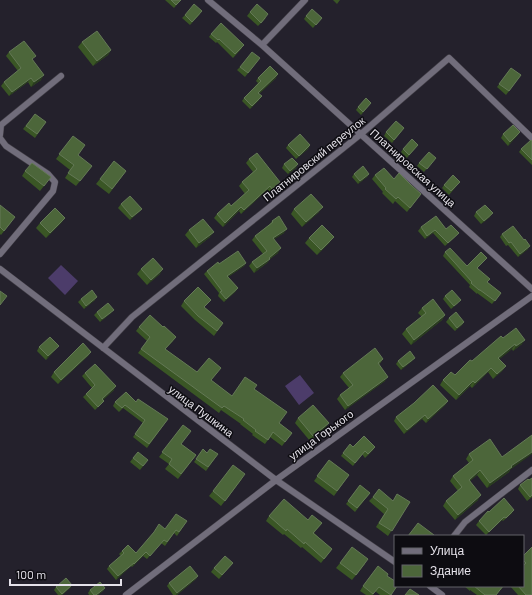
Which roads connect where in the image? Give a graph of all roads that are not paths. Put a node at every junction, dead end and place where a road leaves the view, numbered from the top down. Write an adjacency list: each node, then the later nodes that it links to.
1 (208, 0): 3 (street, Платнировская улица)
2 (305, 0): 3 (street)
3 (262, 45): 5 (street, Платнировская улица)
4 (61, 76): 6 (street)
5 (361, 134): 7 (street, Платнировский переулок); 10 (street, Платнировская улица); 12 (street, Платнировский переулок)
6 (0, 136): 8 (street)
7 (532, 138)
8 (0, 254)
9 (0, 269): 12 (street, улица Пушкина)
10 (532, 289)
11 (532, 296): 14 (street, улица Горького)
12 (103, 348): 14 (street, улица Пушкина)
13 (532, 470): 15 (street)
14 (276, 480): 16 (street, улица Пушкина); 18 (street, улица Горького)
15 (455, 535)
16 (394, 561)
17 (431, 587): 19 (street)
18 (126, 595)
19 (442, 595)

